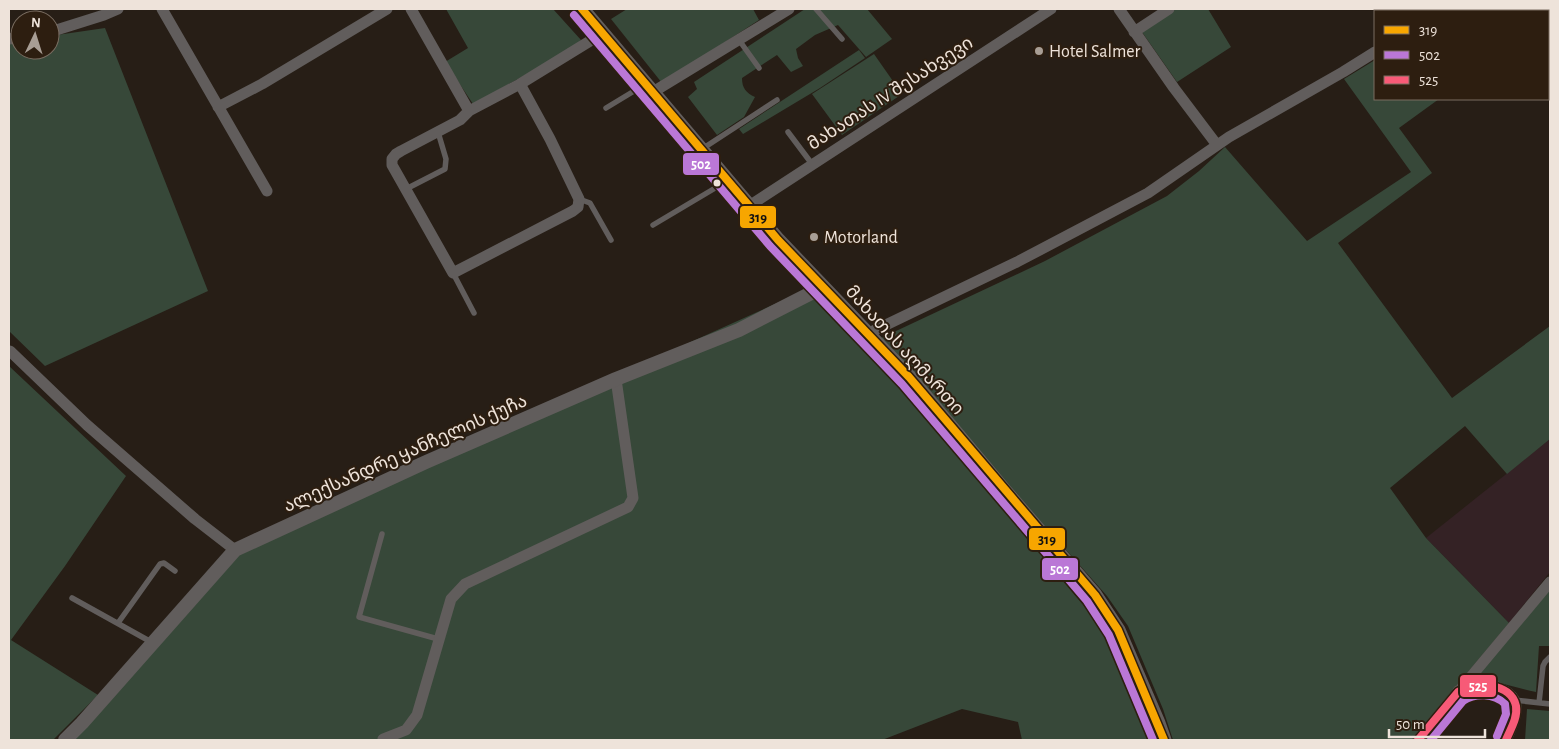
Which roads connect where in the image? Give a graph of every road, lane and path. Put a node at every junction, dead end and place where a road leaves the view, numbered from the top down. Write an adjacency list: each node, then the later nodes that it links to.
1 (118, 9): 11 (street)
2 (162, 9): 21 (street)
3 (387, 9): 21 (street)
4 (411, 9): 23 (street)
5 (582, 9): 13 (main road, მახათას აღმართი)
6 (789, 9): 15 (street)
7 (816, 9): 14 (lane)
8 (1051, 9): 28 (street, მახათას IV შესახვევი)
9 (1119, 9): 12 (street)
10 (1169, 9): 12 (street)
11 (60, 29)
12 (1134, 32): 26 (street)
13 (603, 33): 18 (street); 19 (main road, მახათას აღმართი)
14 (842, 39)
15 (739, 40): 17 (lane); 19 (street)
16 (1374, 53): 26 (street)
17 (759, 68)
18 (520, 84): 23 (street); 32 (street)
19 (649, 88): 22 (lane); 27 (main road, მახათას აღმართი)
20 (778, 100): 27 (lane)
21 (218, 108): 31 (street)
22 (606, 108)
23 (469, 110): 24 (street)
24 (438, 132): 30 (lane); 30 (street)
25 (788, 132): 28 (lane)
26 (1217, 145): 39 (street)
27 (700, 150): 29 (main road, მახათას აღმართი)
28 (812, 164): 33 (street, მახათას IV შესახვევი)
29 (727, 181): 33 (main road, მახათას აღმართი); 34 (lane)
30 (406, 189): 36 (street)
31 (267, 191)
32 (579, 199): 35 (lane); 36 (street)
33 (749, 206): 37 (main road, მახათას აღმართი)
34 (653, 225)
35 (611, 240)
36 (452, 272): 38 (lane)
37 (822, 287): 39 (main road, მახათას აღმართი); 41 (street, ალექსანდრე ყანჩელის ქუჩა)
38 (474, 313)
39 (867, 334): 57 (main road, მახათას აღმართი)
40 (9, 350): 43 (street)
41 (616, 379): 43 (street, ალექსანდრე ყანჩელის ქუჩა); 48 (street)
42 (382, 534): 48 (lane)
43 (236, 550): 49 (street, ალექსანდრე ყანჩელის ქუჩა)
44 (175, 571): 47 (lane)
45 (1550, 582): 51 (street)
46 (72, 598): 47 (lane)
47 (118, 624): 49 (lane)
48 (438, 639): 56 (street)
49 (153, 643): 55 (street, ალექსანდრე ყანჩელის ქუჩა)
50 (1550, 658): 53 (lane)
51 (1458, 691): 52 (street); 58 (street)
52 (1514, 700): 53 (lane); 59 (street)
53 (1539, 703): 54 (lane)
54 (1550, 704)
55 (65, 740)
56 (383, 740)
57 (1164, 740)
58 (1418, 740)
59 (1506, 740)

